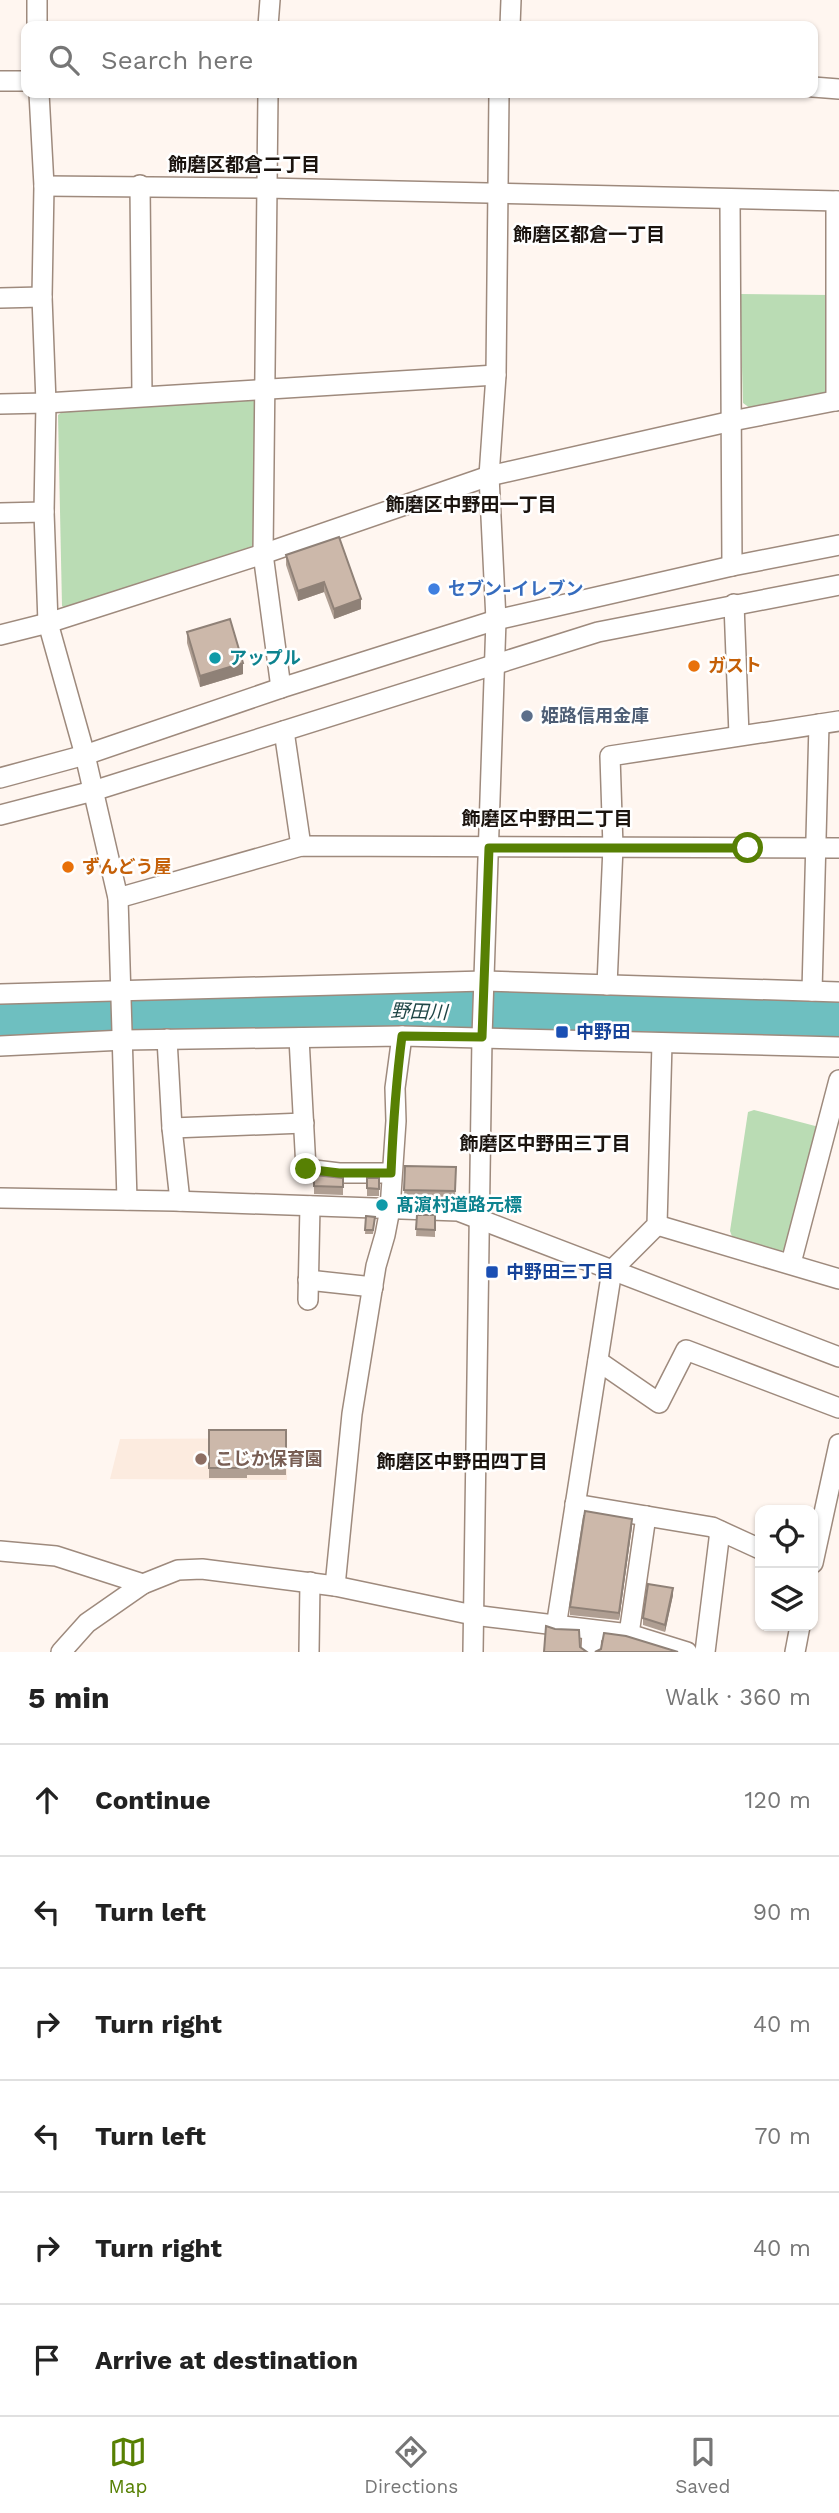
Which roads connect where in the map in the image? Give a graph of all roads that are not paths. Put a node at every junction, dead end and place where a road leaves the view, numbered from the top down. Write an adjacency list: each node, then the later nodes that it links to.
1 (37, 0): 4 (street)
2 (270, 0): 5 (street)
3 (511, 0): 6 (street)
4 (37, 21)
5 (268, 21)
6 (510, 21)
7 (0, 81): 8 (street)
8 (21, 81)
9 (818, 88): 10 (street)
10 (839, 89)
11 (39, 98): 15 (street)
12 (268, 98): 16 (street)
13 (499, 98): 17 (street)
14 (140, 185): 15 (street); 16 (street); 24 (street)
15 (44, 186): 20 (street)
16 (265, 187): 17 (street); 23 (street)
17 (498, 194): 18 (street); 22 (street)
18 (730, 200): 19 (street); 28 (street)
19 (837, 201): 25 (street)
20 (42, 297): 21 (street); 27 (street)
21 (0, 298)
22 (496, 375): 23 (street); 29 (street)
23 (267, 390): 24 (street); 33 (street)
24 (142, 396): 27 (street)
25 (838, 400): 28 (street)
26 (0, 404): 27 (street)
27 (46, 404): 30 (street)
28 (732, 421): 29 (street); 34 (street)
29 (489, 477): 33 (street); 37 (street)
30 (44, 512): 31 (street); 38 (street)
31 (0, 513)
32 (839, 545): 34 (street)
33 (264, 554): 38 (street); 41 (street)
34 (732, 566): 37 (street)
35 (839, 585): 36 (street)
36 (734, 604): 40 (street); 45 (street)
37 (496, 620): 40 (street); 41 (street)
38 (48, 623): 39 (street); 46 (street)
39 (0, 635)
40 (494, 664): 44 (street); 52 (street)
41 (281, 688): 46 (street)
42 (839, 721): 43 (street)
43 (819, 723): 45 (street); 54 (street)
44 (284, 731): 48 (street); 50 (street)
45 (738, 735): 51 (street)
46 (85, 755): 47 (street); 48 (street)
47 (0, 778)
48 (93, 791): 49 (street); 55 (street)
49 (0, 816)
50 (302, 846): 52 (street); 55 (street)
51 (613, 847): 52 (street); 54 (street); 57 (street)
52 (489, 848): 56 (street)
53 (839, 848): 54 (street)
54 (816, 849): 59 (street)
55 (118, 898): 58 (street)
56 (484, 981): 57 (street); 58 (street); 63 (street)
57 (607, 985): 59 (street)
58 (121, 989): 61 (street); 66 (street)
59 (812, 990): 60 (street)
60 (839, 992)
61 (0, 995)
62 (402, 1036): 63 (street); 64 (street); 73 (street)
63 (482, 1037): 67 (street); 79 (street)
64 (299, 1038): 65 (street); 71 (street)
65 (167, 1039): 66 (street); 72 (street)
66 (124, 1040): 68 (street); 75 (street)
67 (662, 1043): 69 (street); 80 (street)
68 (0, 1046)
69 (839, 1047)
70 (839, 1080): 81 (street)
71 (304, 1123): 72 (street); 73 (street)
72 (172, 1128): 76 (street)
73 (391, 1173): 78 (street)
74 (0, 1198): 75 (street)
75 (127, 1200): 76 (street)
76 (180, 1201): 77 (street)
77 (310, 1206): 78 (street); 84 (street)
78 (390, 1209): 79 (street); 85 (street)
79 (480, 1220): 82 (street); 100 (street)
80 (657, 1225): 81 (street); 82 (street)
81 (791, 1263): 83 (street)
82 (612, 1270): 87 (street); 88 (street)
83 (839, 1279)
84 (309, 1280): 85 (street); 86 (street)
85 (373, 1287): 99 (street)
86 (307, 1300)
87 (839, 1357)
88 (598, 1361): 89 (street); 91 (street)
89 (839, 1408)
90 (839, 1444): 94 (street)
91 (575, 1504): 92 (street); 101 (street)
92 (646, 1516): 93 (street); 104 (street)
93 (720, 1531): 95 (street); 110 (street)
94 (818, 1540)
95 (755, 1547)
96 (0, 1551): 98 (street)
97 (310, 1582): 98 (street); 99 (street); 106 (street)
98 (143, 1584): 105 (street)
99 (335, 1586): 100 (street)
100 (473, 1615): 101 (street); 107 (street)
101 (556, 1627): 102 (street)
102 (592, 1630): 104 (street); 108 (street)
103 (799, 1631): 111 (street)
104 (629, 1634): 109 (street)
105 (61, 1652)
106 (309, 1652)
107 (473, 1652)
108 (591, 1652)
109 (687, 1652)
110 (705, 1652)
111 (795, 1652)

